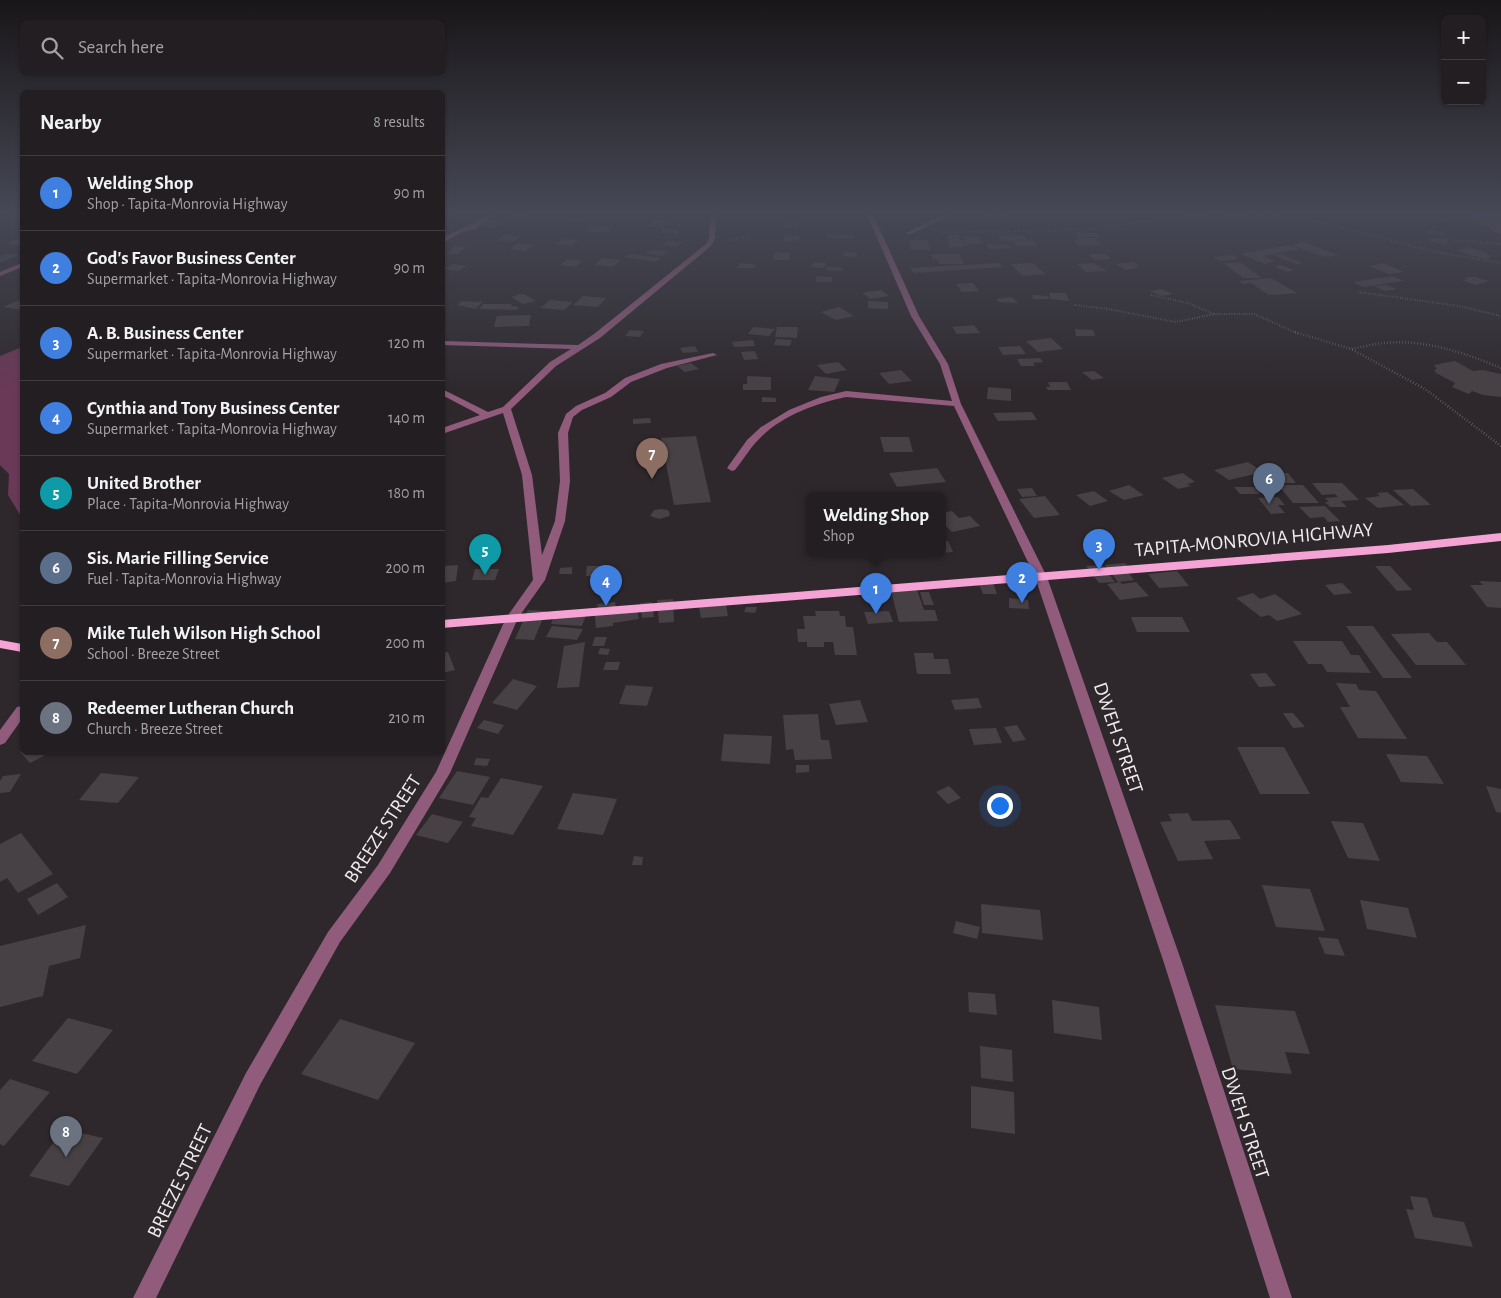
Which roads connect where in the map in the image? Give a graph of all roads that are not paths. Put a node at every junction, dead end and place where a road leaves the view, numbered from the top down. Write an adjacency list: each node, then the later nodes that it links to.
1 (675, 273): 4 (street)
2 (895, 273): 7 (street, DWEH STREET)
3 (445, 343): 4 (street)
4 (579, 347): 8 (street)
5 (713, 355): 14 (street, BREEZE STREET)
6 (445, 393): 9 (street)
7 (957, 404): 11 (street); 13 (street, DWEH STREET)
8 (506, 409): 9 (street); 14 (street)
9 (487, 415): 10 (street)
10 (445, 430)
11 (732, 468)
12 (1501, 537): 13 (highway, TAPITA-MONROVIA HIGHWAY)
13 (1041, 577): 15 (highway, TAPITA-MONROVIA HIGHWAY); 22 (street, DWEH STREET)
14 (539, 580): 15 (street, BREEZE STREET)
15 (512, 618): 16 (highway, TAPITA-MONROVIA HIGHWAY); 21 (street, BREEZE STREET)
16 (445, 624)
17 (0, 644): 18 (highway)
18 (20, 648)
19 (20, 713): 20 (street)
20 (0, 740)
21 (144, 1298)
22 (1281, 1298)

